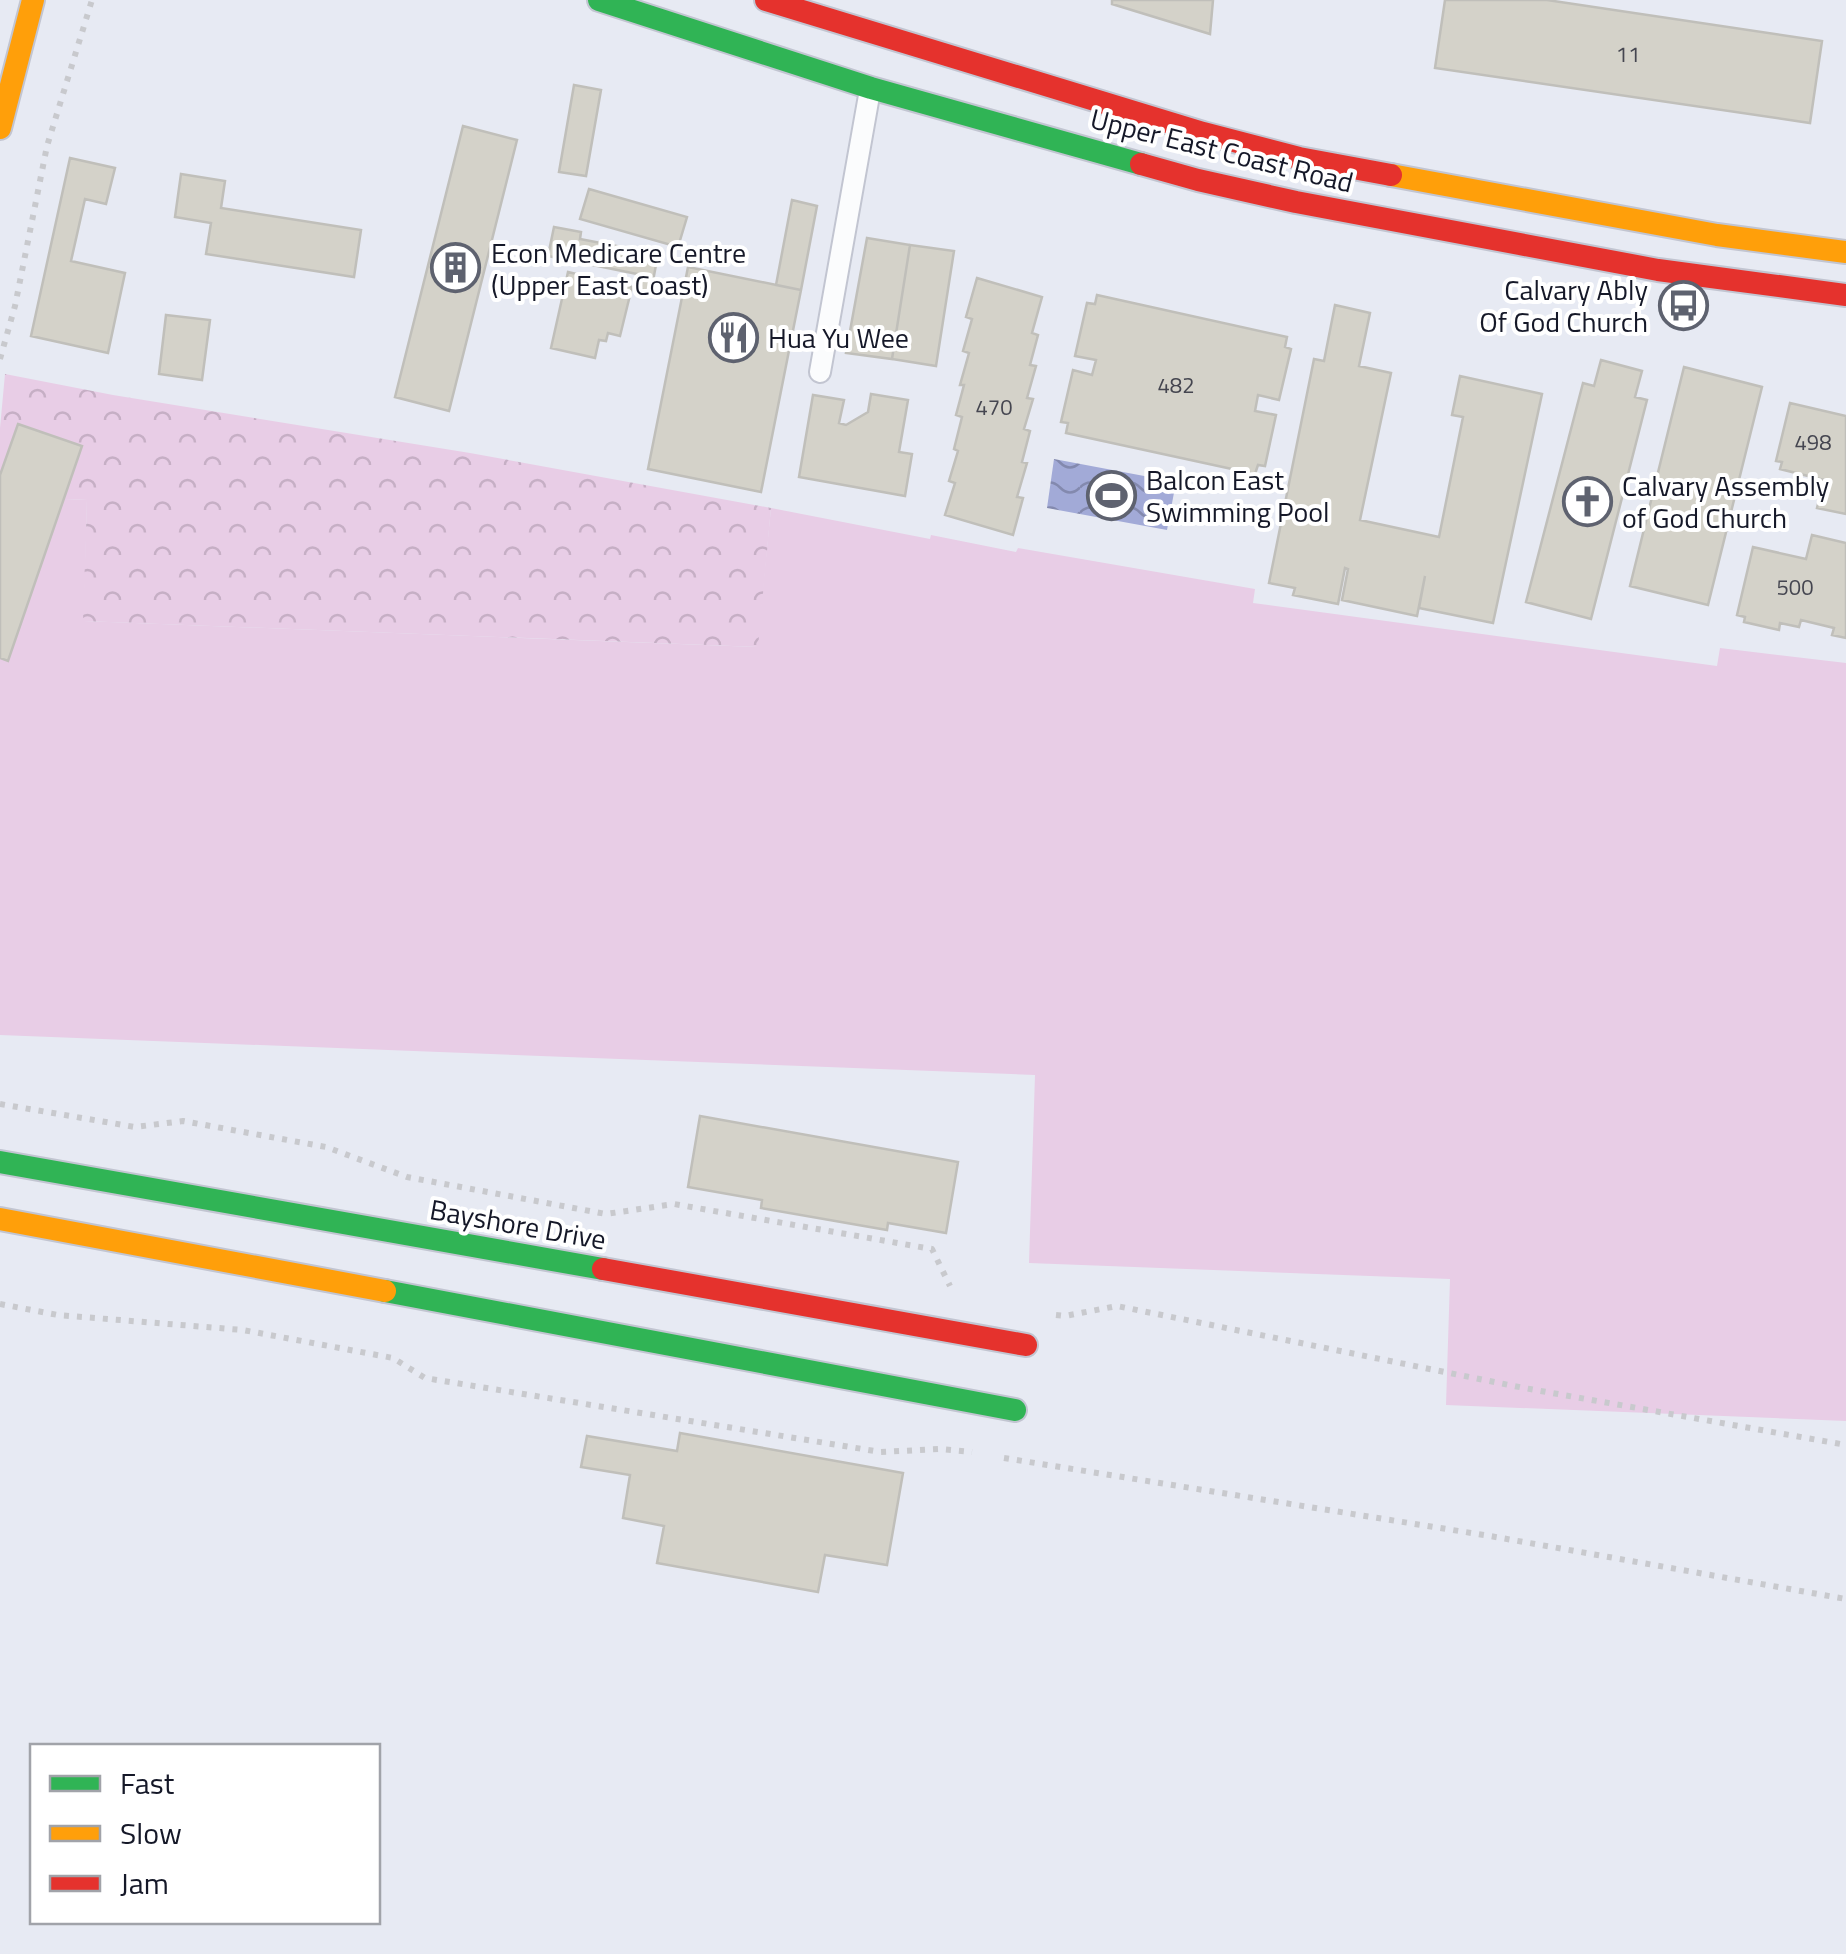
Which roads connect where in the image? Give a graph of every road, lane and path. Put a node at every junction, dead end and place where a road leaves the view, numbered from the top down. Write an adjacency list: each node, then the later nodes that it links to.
1 (34, 0): 6 (main road)
2 (92, 0): 9 (path)
3 (599, 0): 5 (main road, Upper East Coast Road)
4 (766, 0): 7 (main road, Upper East Coast Road)
5 (870, 88): 8 (main road, Upper East Coast Road); 10 (lane)
6 (0, 128)
7 (1846, 252)
8 (1846, 295)
9 (0, 359)
10 (820, 372)
11 (0, 1104): 14 (path)
12 (0, 1162): 17 (main road, Bayshore Drive)
13 (0, 1219): 18 (main road)
14 (957, 1302)
15 (0, 1304): 20 (path)
16 (1065, 1316): 19 (path)
17 (1026, 1344)
18 (1014, 1410)
19 (1846, 1445)
20 (1846, 1599)

